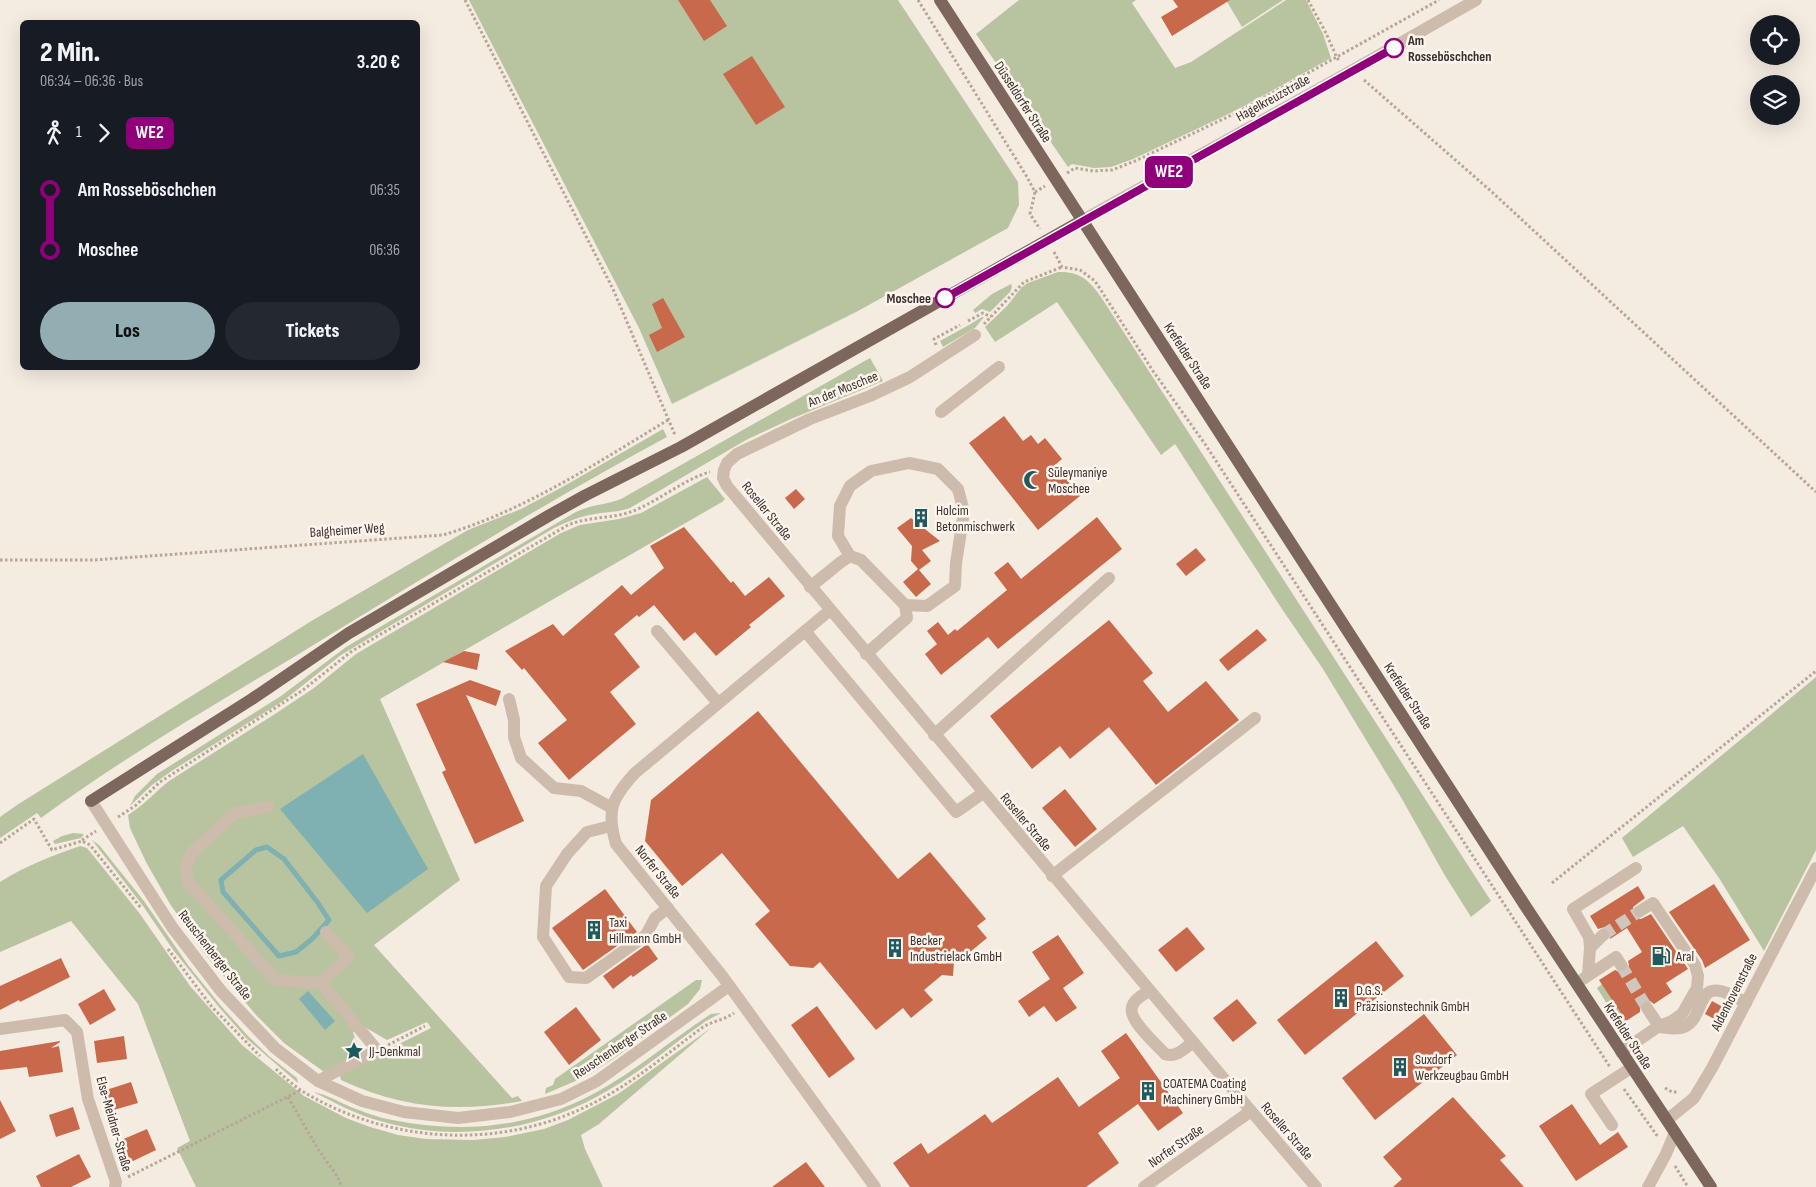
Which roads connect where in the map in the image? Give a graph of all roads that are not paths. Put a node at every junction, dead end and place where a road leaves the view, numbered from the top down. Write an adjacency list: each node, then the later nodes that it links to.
1 (940, 0): 3 (main road, Düsseldorfer Straße)
2 (1476, 0): 3 (street, Hagelkreuzstraße)
3 (1083, 220): 21 (main road); 36 (main road, Krefelder Straße)
4 (975, 335): 7 (street, An der Moschee)
5 (999, 367): 6 (street)
6 (941, 412)
7 (724, 470): 10 (street, Roseller Straße)
8 (850, 556): 10 (street); 11 (street); 11 (street)
9 (1109, 578): 19 (street)
10 (810, 588): 12 (street, Roseller Straße)
11 (906, 605): 15 (street)
12 (829, 610): 14 (street, Norfer Straße); 15 (street, Roseller Straße)
13 (657, 631): 17 (street)
14 (805, 631): 17 (street, Norfer Straße); 20 (street)
15 (866, 654): 19 (street, Roseller Straße)
16 (509, 699): 23 (street)
17 (718, 703): 23 (street, Norfer Straße)
18 (1255, 718): 27 (street)
19 (934, 735): 20 (street, Roseller Straße)
20 (983, 793): 27 (street, Roseller Straße)
21 (91, 801): 46 (street, Reuschenberger Straße)
22 (268, 807): 35 (street)
23 (612, 808): 24 (street, Norfer Straße)
24 (611, 826): 28 (street, Norfer Straße); 28 (street)
25 (1636, 868): 32 (street)
26 (1816, 868): 39 (street, Aldenhovenstraße)
27 (1052, 876): 38 (street, Roseller Straße)
28 (668, 908): 37 (street, Norfer Straße)
29 (1640, 911): 41 (street)
30 (326, 932): 35 (street)
31 (1603, 936): 32 (street)
32 (1590, 948): 34 (street)
33 (1621, 966): 34 (street)
34 (1588, 975): 36 (street)
35 (321, 983): 46 (street)
36 (1576, 984): 44 (main road, Krefelder Straße)
37 (730, 986): 46 (street, Reuschenberger Straße); 52 (street, Norfer Straße)
38 (1149, 991): 43 (street, Roseller Straße); 43 (street)
39 (1746, 1003): 41 (street); 48 (street, Aldenhovenstraße)
40 (1648, 1008): 41 (street)
41 (1659, 1026): 44 (street)
42 (0, 1029): 51 (street, Else-Meidner-Straße)
43 (1193, 1042): 47 (street, Roseller Straße)
44 (1621, 1052): 45 (main road, Krefelder Straße)
45 (1631, 1068): 48 (main road, Krefelder Straße); 49 (street)
46 (318, 1082)
47 (1251, 1112): 53 (street, Norfer Straße); 54 (street, Roseller Straße)
48 (1667, 1120): 50 (main road, Krefelder Straße)
49 (1612, 1125)
50 (1675, 1132): 55 (street); 56 (main road, Krefelder Straße)
51 (115, 1185)
52 (875, 1187)
53 (1144, 1187)
54 (1316, 1187)
55 (1648, 1187)
56 (1711, 1187)

